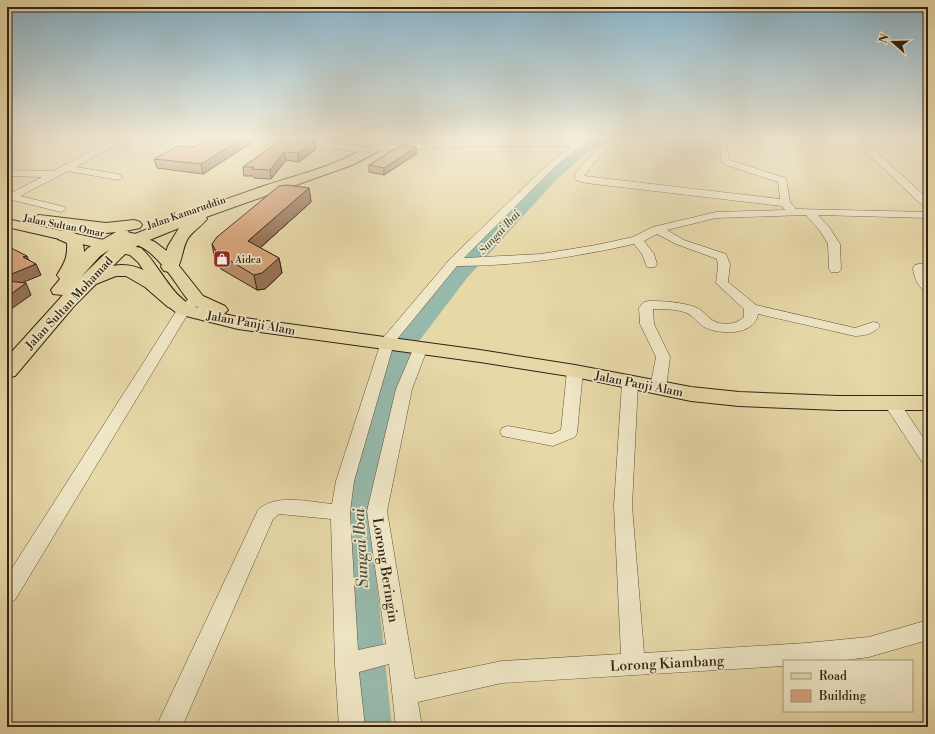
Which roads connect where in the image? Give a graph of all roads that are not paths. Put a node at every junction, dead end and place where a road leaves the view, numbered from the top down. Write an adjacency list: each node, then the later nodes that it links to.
1 (59, 172): 10 (street)
2 (92, 172): 11 (street)
3 (304, 172): 23 (highway, Jalan Kamaruddin)
4 (317, 172): 13 (highway, Jalan Kamaruddin)
5 (545, 172): 28 (street)
6 (582, 172): 14 (street)
7 (758, 172): 14 (street)
8 (893, 172): 15 (street)
9 (7, 173): 10 (street)
10 (55, 174): 12 (street)
11 (118, 177)
12 (9, 198): 16 (street)
13 (231, 202): 27 (highway, Jalan Kamaruddin); 30 (highway)
14 (785, 203): 17 (street)
15 (928, 205)
16 (61, 209)
17 (793, 212): 18 (street); 24 (street)
18 (809, 212): 20 (street); 31 (street)
19 (7, 213): 21 (main road, Jalan Sultan Omar)
20 (928, 215)
21 (39, 220): 23 (highway); 27 (main road, Jalan Sultan Omar)
22 (7, 222): 25 (main road, Jalan Sultan Omar)
23 (158, 222): 27 (highway, Jalan Kamaruddin)
24 (657, 229): 26 (street); 36 (street)
25 (64, 235): 27 (main road, Jalan Sultan Omar); 37 (highway)
26 (637, 240): 28 (street); 29 (street)
27 (121, 242): 30 (main road, Jalan Panji Alam); 33 (highway, Jalan Sultan Mohamad); 35 (main road); 37 (highway, Jalan Sultan Mohamad)
28 (454, 262): 39 (street)
29 (651, 264)
30 (170, 267): 35 (main road, Jalan Panji Alam)
31 (835, 268)
32 (928, 268): 34 (street)
33 (90, 280): 35 (highway); 42 (highway, Jalan Sultan Mohamad)
34 (928, 288)
35 (185, 304): 39 (main road, Jalan Panji Alam); 51 (street)
36 (751, 308): 38 (street); 45 (street)
37 (41, 311): 41 (highway, Jalan Sultan Mohamad)
38 (872, 326)
39 (387, 342): 40 (main road, Jalan Panji Alam); 50 (street)
40 (420, 347): 43 (main road, Jalan Panji Alam); 53 (street, Lorong Beringin)
41 (7, 348)
42 (7, 371)
43 (575, 371): 44 (main road, Jalan Panji Alam); 48 (street)
44 (630, 383): 45 (main road, Jalan Panji Alam); 55 (street)
45 (658, 388): 47 (main road, Jalan Panji Alam)
46 (928, 403): 47 (main road, Jalan Panji Alam)
47 (892, 404): 49 (street)
48 (508, 432)
49 (928, 458)
50 (340, 512): 54 (street); 57 (street)
51 (7, 594)
52 (928, 630): 55 (street, Lorong Kiambang)
53 (391, 653): 54 (street); 56 (street, Lorong Beringin)
54 (352, 663): 58 (street)
55 (633, 665): 56 (street, Lorong Kiambang)
56 (405, 693): 59 (street, Lorong Beringin)
57 (169, 727)
58 (352, 727)
59 (409, 727)

